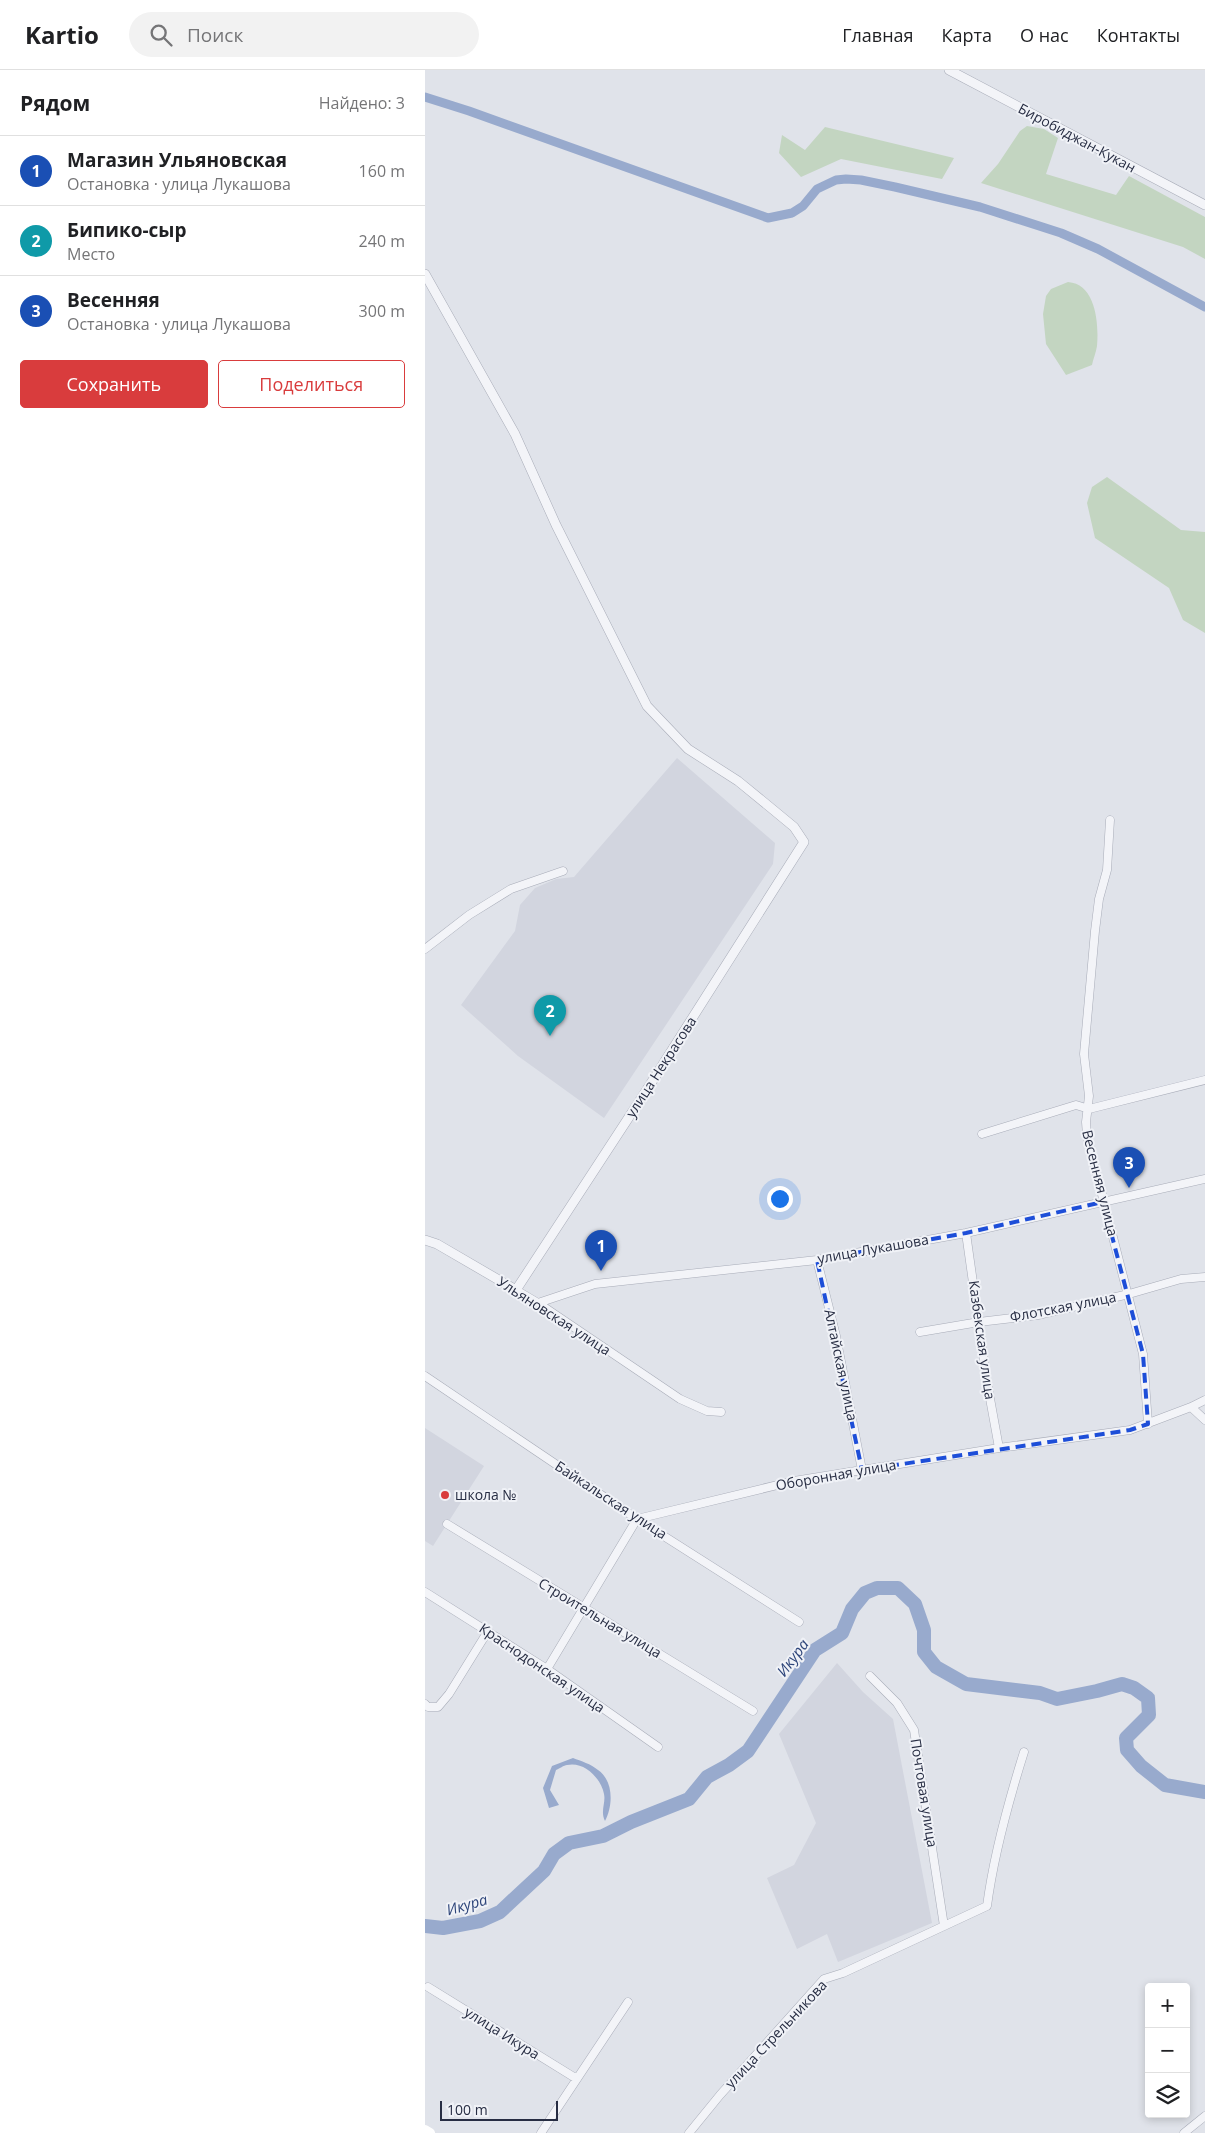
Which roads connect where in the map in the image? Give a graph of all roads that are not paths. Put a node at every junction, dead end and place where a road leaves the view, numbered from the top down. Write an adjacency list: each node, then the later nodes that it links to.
1 (949, 70): 2 (street, Биробиджан-Кукан)
2 (1205, 205)
3 (425, 274): 16 (street, улица Некрасова)
4 (1110, 820): 8 (street, Весенняя улица)
5 (563, 871): 6 (street)
6 (425, 949)
7 (1205, 1080): 8 (street)
8 (1089, 1109): 9 (street); 11 (street, Весенняя улица)
9 (982, 1134)
10 (1205, 1179): 11 (street, улица Лукашова)
11 (1103, 1202): 12 (street, улица Лукашова); 17 (street, Весенняя улица)
12 (967, 1233): 14 (street, улица Лукашова); 19 (street, Казбекская улица)
13 (425, 1240): 16 (street, Ульяновская улица)
14 (817, 1260): 18 (street, улица Лукашова); 28 (street, Алтайская улица)
15 (1205, 1277): 17 (street, Флотская улица)
16 (516, 1290): 18 (street, Ульяновская улица)
17 (1129, 1294): 19 (street, Флотская улица); 26 (street, Весенняя улица)
18 (538, 1303): 24 (street, Ульяновская улица)
19 (979, 1322): 20 (street, Флотская улица); 27 (street, Казбекская улица)
20 (920, 1332)
21 (425, 1376): 29 (street, Байкальская улица)
22 (1205, 1400): 23 (street, Оборонная улица)
23 (1191, 1407): 25 (street); 26 (street, Оборонная улица)
24 (721, 1412)
25 (1205, 1420)
26 (1148, 1424): 27 (street, Оборонная улица)
27 (999, 1448): 28 (street, Оборонная улица)
28 (862, 1470): 29 (street, Оборонная улица)
29 (637, 1519): 32 (street); 33 (street, Байкальская улица)
30 (447, 1524): 32 (street, Строительная улица)
31 (425, 1592): 34 (street, Краснодонская улица)
32 (584, 1608): 35 (street); 38 (street, Строительная улица)
33 (799, 1622)
34 (488, 1631): 35 (street, Краснодонская улица); 37 (street)
35 (547, 1669): 39 (street, Краснодонская улица)
36 (870, 1676): 41 (street, Почтовая улица)
37 (425, 1704)
38 (753, 1711)
39 (658, 1747)
40 (1024, 1752): 41 (street, улица Стрельникова)
41 (944, 1926): 49 (street, улица Стрельникова)
42 (428, 1987): 44 (street, улица Икура)
43 (628, 2002): 44 (street)
44 (577, 2079): 48 (street)
45 (1205, 2116): 50 (street)
46 (425, 2130): 47 (main road)
47 (430, 2133)
48 (541, 2133)
49 (689, 2133)
50 (1183, 2133)

